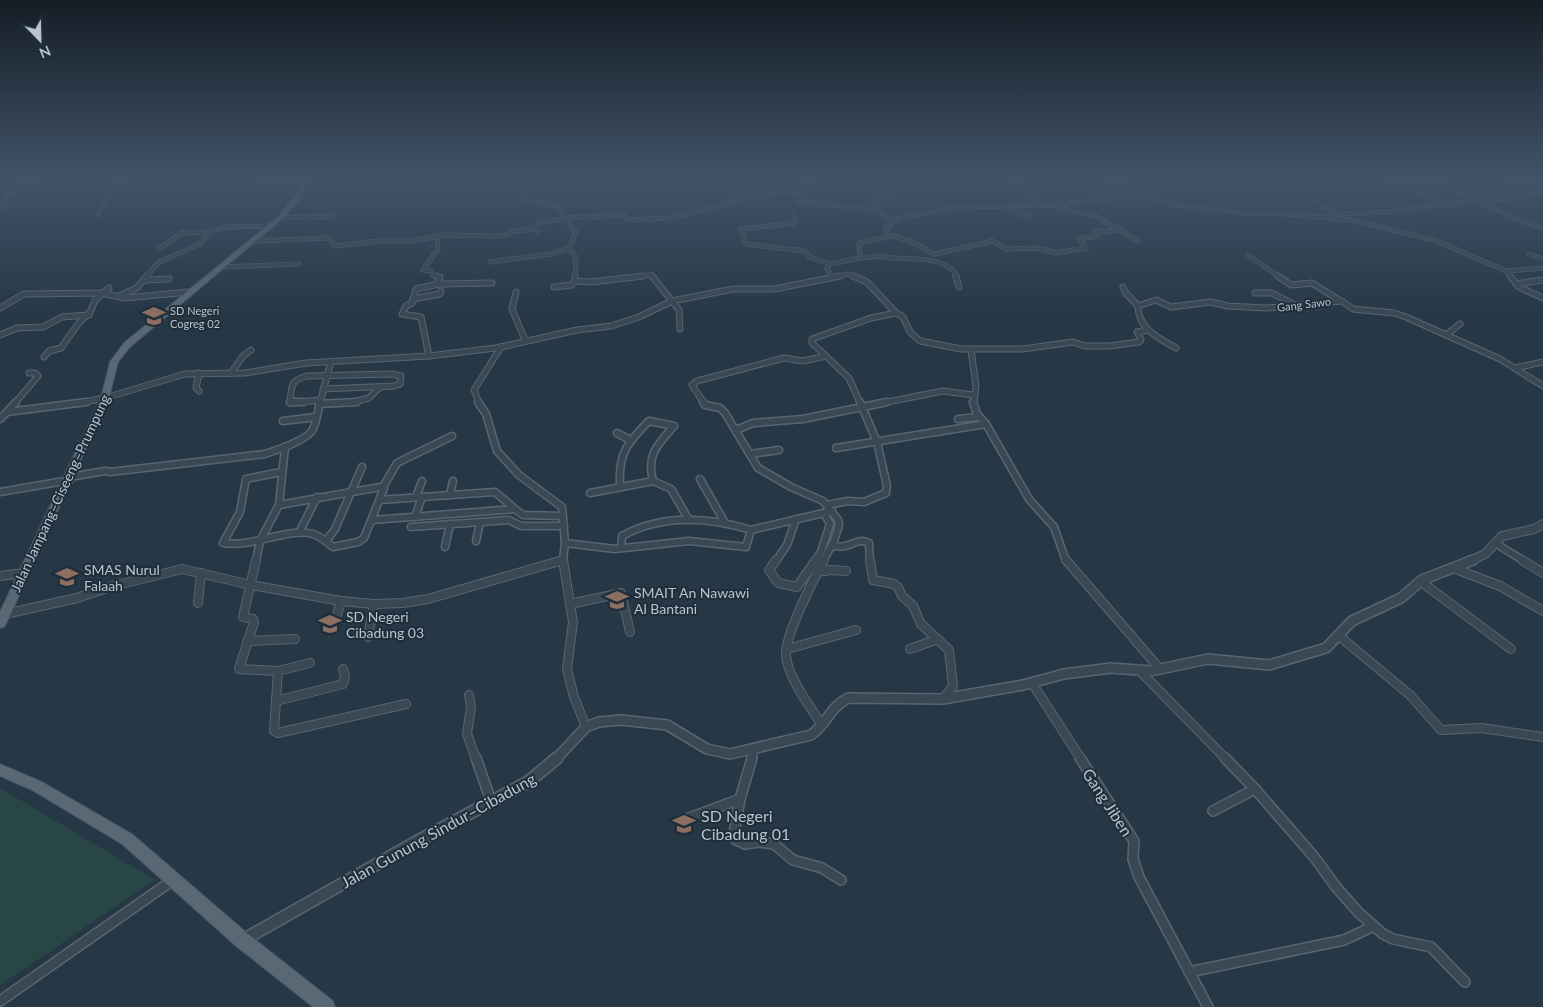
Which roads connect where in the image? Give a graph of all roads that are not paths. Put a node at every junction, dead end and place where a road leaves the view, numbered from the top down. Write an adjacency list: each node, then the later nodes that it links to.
1 (274, 223): 9 (main road, Jalan Jampang–Ciseeng–Prumpung)
2 (538, 223): 14 (street)
3 (570, 223): 18 (street)
4 (795, 223): 27 (street)
5 (890, 223): 13 (street)
6 (1111, 223): 10 (street)
7 (1370, 223): 31 (street)
8 (1529, 223): 11 (street)
9 (271, 226): 12 (street); 15 (main road, Jalan Jampang–Ciseeng–Prumpung)
10 (1119, 229): 13 (street); 16 (street)
11 (1543, 229)
12 (207, 232): 17 (street); 35 (street)
13 (890, 235): 23 (street)
14 (437, 236): 15 (street); 39 (street)
15 (253, 241): 28 (main road, Jalan Jampang–Ciseeng–Prumpung)
16 (1138, 241)
17 (159, 248)
18 (569, 248): 25 (street); 37 (street)
19 (1529, 254): 24 (street)
20 (1248, 255): 54 (street)
21 (879, 256): 22 (street); 23 (street); 41 (street)
22 (887, 256)
23 (860, 258): 27 (street)
24 (1543, 259)
25 (490, 262)
26 (299, 264): 28 (street)
27 (830, 264): 33 (street)
28 (220, 267): 46 (main road, Jalan Jampang–Ciseeng–Prumpung)
29 (1543, 268): 30 (street)
30 (1535, 270): 31 (street); 32 (street)
31 (1506, 271): 40 (street)
32 (1543, 275)
33 (832, 277): 53 (street); 58 (street)
34 (169, 279): 35 (street)
35 (144, 280): 50 (street)
36 (1543, 280): 40 (street)
37 (575, 281): 44 (street); 53 (street)
38 (492, 282): 39 (street)
39 (437, 284): 52 (street)
40 (1516, 284): 51 (street)
41 (959, 287)
42 (1123, 287): 56 (street)
43 (109, 288): 48 (street)
44 (554, 288)
45 (441, 291): 52 (street)
46 (189, 292): 50 (street); 85 (main road, Jalan Jampang–Ciseeng–Prumpung)
47 (516, 292): 65 (street)
48 (102, 293): 50 (street); 57 (street); 59 (street)
49 (1255, 293): 55 (street)
50 (119, 296)
51 (1543, 298)
52 (412, 299): 70 (street)
53 (672, 301): 61 (street); 65 (street)
54 (1339, 301): 55 (street, Gang Sawo); 64 (street, Gang Sawo)
55 (1295, 305): 56 (street, Gang Sawo)
56 (1138, 306): 62 (street)
57 (0, 308)
58 (896, 313): 69 (street); 71 (street)
59 (88, 315): 63 (street); 72 (street)
60 (1460, 324): 64 (street)
61 (680, 329)
62 (1148, 330): 67 (street); 69 (street)
63 (0, 335)
64 (1446, 335): 75 (street, Gang Sawo)
65 (525, 340): 66 (street)
66 (501, 347): 70 (street); 124 (street)
67 (1176, 348)
68 (251, 350): 78 (street)
69 (971, 350): 84 (street)
70 (429, 356): 73 (street)
71 (826, 356): 87 (street); 95 (street)
72 (44, 357)
73 (331, 361): 78 (street); 79 (street)
74 (1543, 362): 75 (street)
75 (1515, 368): 80 (street, Gang Sawo)
76 (29, 373): 88 (street)
77 (199, 373): 78 (street); 83 (street); 85 (street)
78 (231, 373)
79 (328, 376): 81 (street); 82 (street); 86 (street)
80 (1543, 386)
81 (380, 388): 82 (street); 86 (street)
82 (323, 389): 86 (street)
83 (199, 391)
84 (973, 395): 87 (street); 90 (street)
85 (105, 398): 88 (street); 106 (main road, Jalan Jampang–Ciseeng–Prumpung)
86 (320, 402): 89 (street)
87 (863, 408): 95 (street); 99 (street)
88 (8, 412): 91 (street)
89 (316, 417): 93 (street); 100 (street)
90 (979, 417): 92 (street); 94 (street)
91 (0, 419)
92 (958, 419)
93 (283, 421)
94 (986, 424): 99 (street); 175 (street)
95 (736, 430): 103 (street)
96 (617, 433): 98 (street)
97 (452, 436): 111 (street)
98 (630, 440): 110 (street); 112 (street)
99 (876, 442): 101 (street); 121 (street)
100 (285, 447): 105 (street); 106 (street)
101 (836, 448)
102 (779, 450): 103 (street)
103 (750, 454): 121 (street)
104 (362, 467): 113 (street)
105 (281, 472): 120 (street); 137 (street)
106 (69, 479): 114 (street); 149 (main road, Jalan Jampang–Ciseeng–Prumpung)
107 (700, 479): 130 (street)
108 (422, 481): 118 (street)
109 (453, 481): 116 (street)
110 (653, 481): 112 (street); 128 (street)
111 (383, 487): 113 (street); 119 (street)
112 (620, 487): 115 (street)
113 (350, 491): 117 (street); 138 (street)
114 (0, 492)
115 (590, 493)
116 (450, 495): 118 (street); 122 (street)
117 (317, 497): 120 (street); 136 (street)
118 (419, 497): 119 (street); 125 (street)
119 (380, 500): 127 (street)
120 (279, 505): 137 (street)
121 (830, 508): 123 (street); 142 (street)
122 (515, 509): 124 (street); 125 (street)
123 (824, 513): 126 (street); 126 (street)
124 (563, 516): 133 (street)
125 (415, 517): 127 (street)
126 (796, 519): 135 (street)
127 (372, 520): 138 (street)
128 (688, 520): 130 (street); 144 (street)
129 (480, 522): 131 (street); 133 (street); 139 (street)
130 (725, 523): 135 (street)
131 (450, 524): 134 (street); 143 (street)
132 (1543, 524): 141 (street, Jalan Gunung Sindur–Cibadung)
133 (564, 526): 140 (street)
134 (410, 527)
135 (751, 530): 144 (street)
136 (300, 533): 137 (street); 138 (street)
137 (260, 541): 154 (street)
138 (326, 541)
139 (476, 541)
140 (565, 543): 144 (street); 145 (street)
141 (1495, 543): 146 (street, Jalan Gunung Sindur–Cibadung); 151 (street)
142 (832, 546): 148 (street); 168 (street)
143 (445, 547)
144 (621, 548)
145 (563, 560): 157 (street); 158 (street)
146 (1452, 568): 153 (street, Jalan Gunung Sindur–Cibadung); 159 (street)
147 (846, 571): 148 (street)
148 (817, 572): 170 (street)
149 (24, 573): 152 (street); 160 (main road, Jalan Jampang–Ciseeng–Prumpung)
150 (201, 573): 154 (street); 156 (street); 160 (street)
151 (1543, 573)
152 (0, 576)
153 (1420, 581): 165 (street, Jalan Gunung Sindur–Cibadung); 172 (street)
154 (251, 586): 155 (street); 169 (street)
155 (341, 601): 157 (street); 161 (street)
156 (198, 603)
157 (374, 604): 166 (street)
158 (570, 604): 164 (street); 184 (street)
159 (1543, 611)
160 (5, 614): 162 (main road, Jalan Jampang–Ciseeng–Prumpung)
161 (336, 618)
162 (0, 624)
163 (856, 630): 170 (street)
164 (630, 632)
165 (1338, 635): 175 (street, Jalan Gunung Sindur–Cibadung); 185 (street)
166 (368, 638)
167 (295, 639): 169 (street)
168 (938, 639): 171 (street); 180 (street)
169 (247, 641): 177 (street)
170 (787, 649): 183 (street)
171 (910, 649)
172 (1511, 650)
173 (310, 663): 177 (street)
174 (343, 669): 181 (street)
175 (1160, 669): 176 (street, Jalan Gunung Sindur–Cibadung)
176 (1139, 670): 178 (street, Jalan Gunung Sindur–Cibadung); 188 (street)
177 (278, 671): 181 (street)
178 (1032, 683): 180 (street, Jalan Gunung Sindur–Cibadung); 197 (street, Gang Jiben)
179 (469, 695): 190 (street)
180 (943, 699): 183 (street, Jalan Gunung Sindur–Cibadung)
181 (276, 701): 182 (street)
182 (406, 704)
183 (821, 724): 186 (street, Jalan Gunung Sindur–Cibadung)
184 (586, 728): 186 (street, Jalan Gunung Sindur–Cibadung); 190 (street, Jalan Gunung Sindur–Cibadung)
185 (1543, 737)
186 (754, 750): 189 (street)
187 (0, 770): 193 (main road)
188 (1255, 789): 191 (street); 195 (street)
189 (740, 799): 192 (street); 194 (street)
190 (491, 800): 196 (street, Jalan Gunung Sindur–Cibadung)
191 (1213, 810)
192 (690, 818)
193 (174, 879): 196 (main road); 199 (street)
194 (841, 880)
195 (1374, 926): 197 (street); 198 (street)
196 (242, 940): 200 (main road)
197 (1189, 972): 201 (street, Gang Jiben)
198 (1465, 982)
199 (0, 1001)
200 (327, 1007)
201 (1208, 1007)

